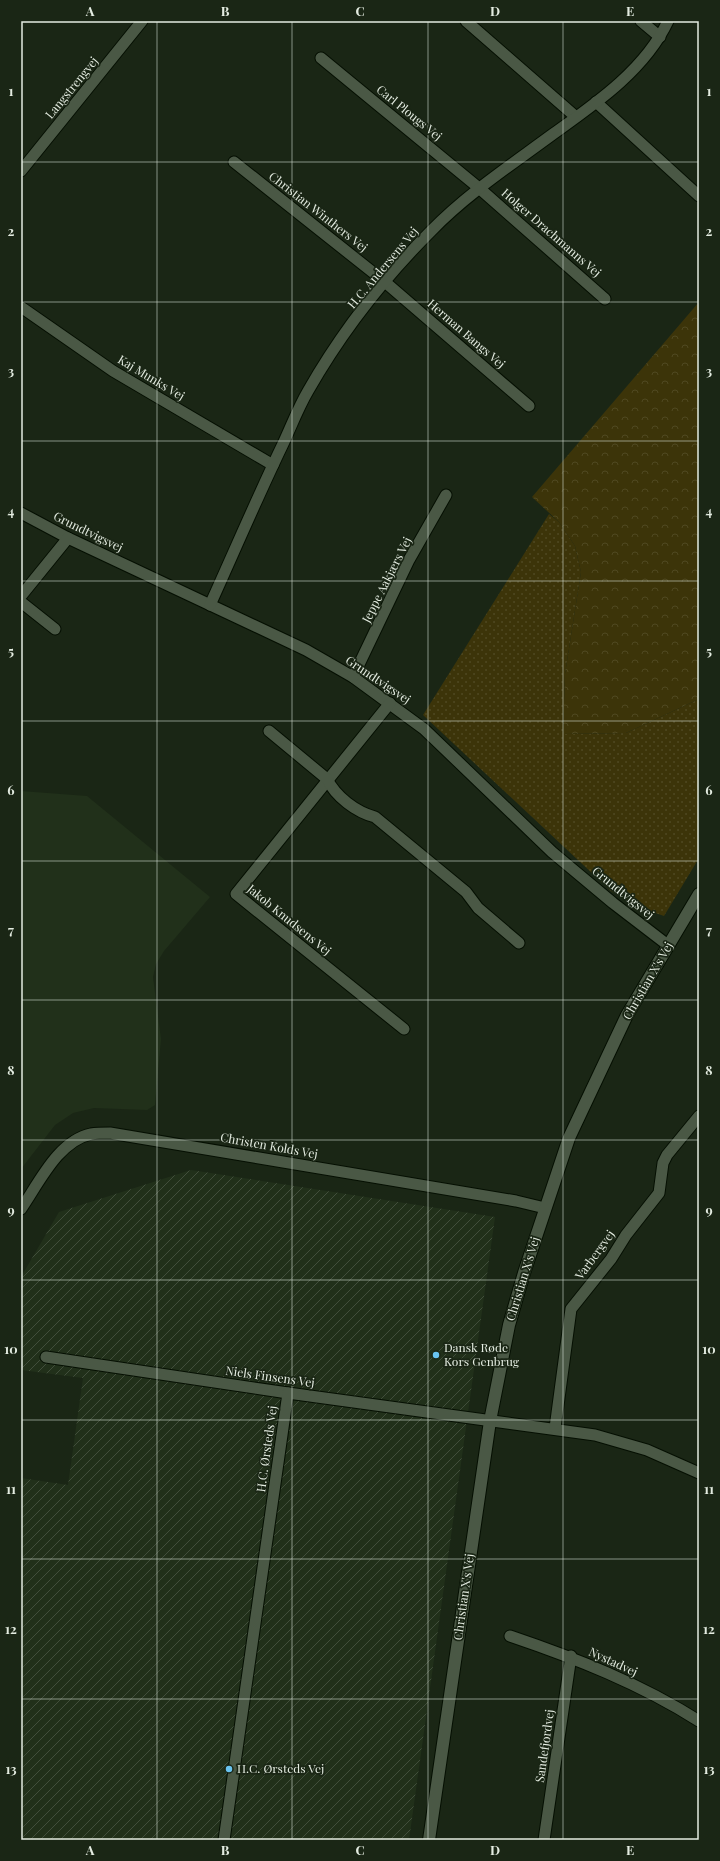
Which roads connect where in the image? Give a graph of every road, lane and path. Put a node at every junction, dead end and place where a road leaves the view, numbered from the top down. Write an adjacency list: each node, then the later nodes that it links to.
1 (142, 21): 10 (street, Langstrengvej)
2 (466, 21): 8 (street)
3 (641, 21): 5 (street)
4 (668, 21): 5 (street, H.C. Andersens Vej)
5 (660, 37): 7 (street, H.C. Andersens Vej)
6 (322, 58): 11 (street, Carl Plougs Vej)
7 (596, 102): 8 (street, H.C. Andersens Vej); 12 (street)
8 (576, 117): 11 (street, H.C. Andersens Vej)
9 (234, 162): 13 (street, Christian Winthers Vej)
10 (21, 171)
11 (479, 188): 13 (street, H.C. Andersens Vej); 14 (street, Holger Drachmanns Vej)
12 (699, 196)
13 (385, 282): 16 (street, Herman Bangs Vej); 17 (street, H.C. Andersens Vej)
14 (605, 298)
15 (21, 307): 17 (street, Kaj Munks Vej)
16 (529, 406)
17 (273, 465): 23 (street, H.C. Andersens Vej)
18 (446, 495): 25 (street, Jeppe Aakjærs Vej)
19 (21, 513): 20 (street, Grundtvigsvej)
20 (68, 538): 21 (street); 23 (street, Grundtvigsvej)
21 (21, 596)
22 (21, 602): 24 (street)
23 (210, 605): 25 (street, Grundtvigsvej)
24 (55, 629)
25 (353, 677): 26 (street, Grundtvigsvej)
26 (390, 703): 28 (street, Jakob Knudsens Vej); 31 (street, Grundtvigsvej)
27 (269, 731): 28 (street)
28 (327, 779): 30 (street); 32 (street, Jakob Knudsens Vej)
29 (699, 894): 31 (street, Christian X's Vej)
30 (519, 943)
31 (669, 946): 34 (street, Christian X's Vej)
32 (404, 1029)
33 (699, 1116): 39 (street, Varbergvej)
34 (545, 1208): 35 (street, Christen Kolds Vej); 38 (street, Christian X's Vej)
35 (21, 1209)
36 (46, 1357): 37 (street, Niels Finsens Vej)
37 (288, 1393): 38 (street, Niels Finsens Vej); 44 (street, H.C. Ørsteds Vej)
38 (490, 1421): 39 (street); 45 (street, Christian X's Vej)
39 (554, 1428): 40 (street)
40 (699, 1473)
41 (510, 1636): 42 (street, Nystadvej)
42 (571, 1656): 43 (street, Nystadvej); 46 (street, Sandefjordvej)
43 (699, 1721)
44 (224, 1840)
45 (428, 1840)
46 (544, 1840)

